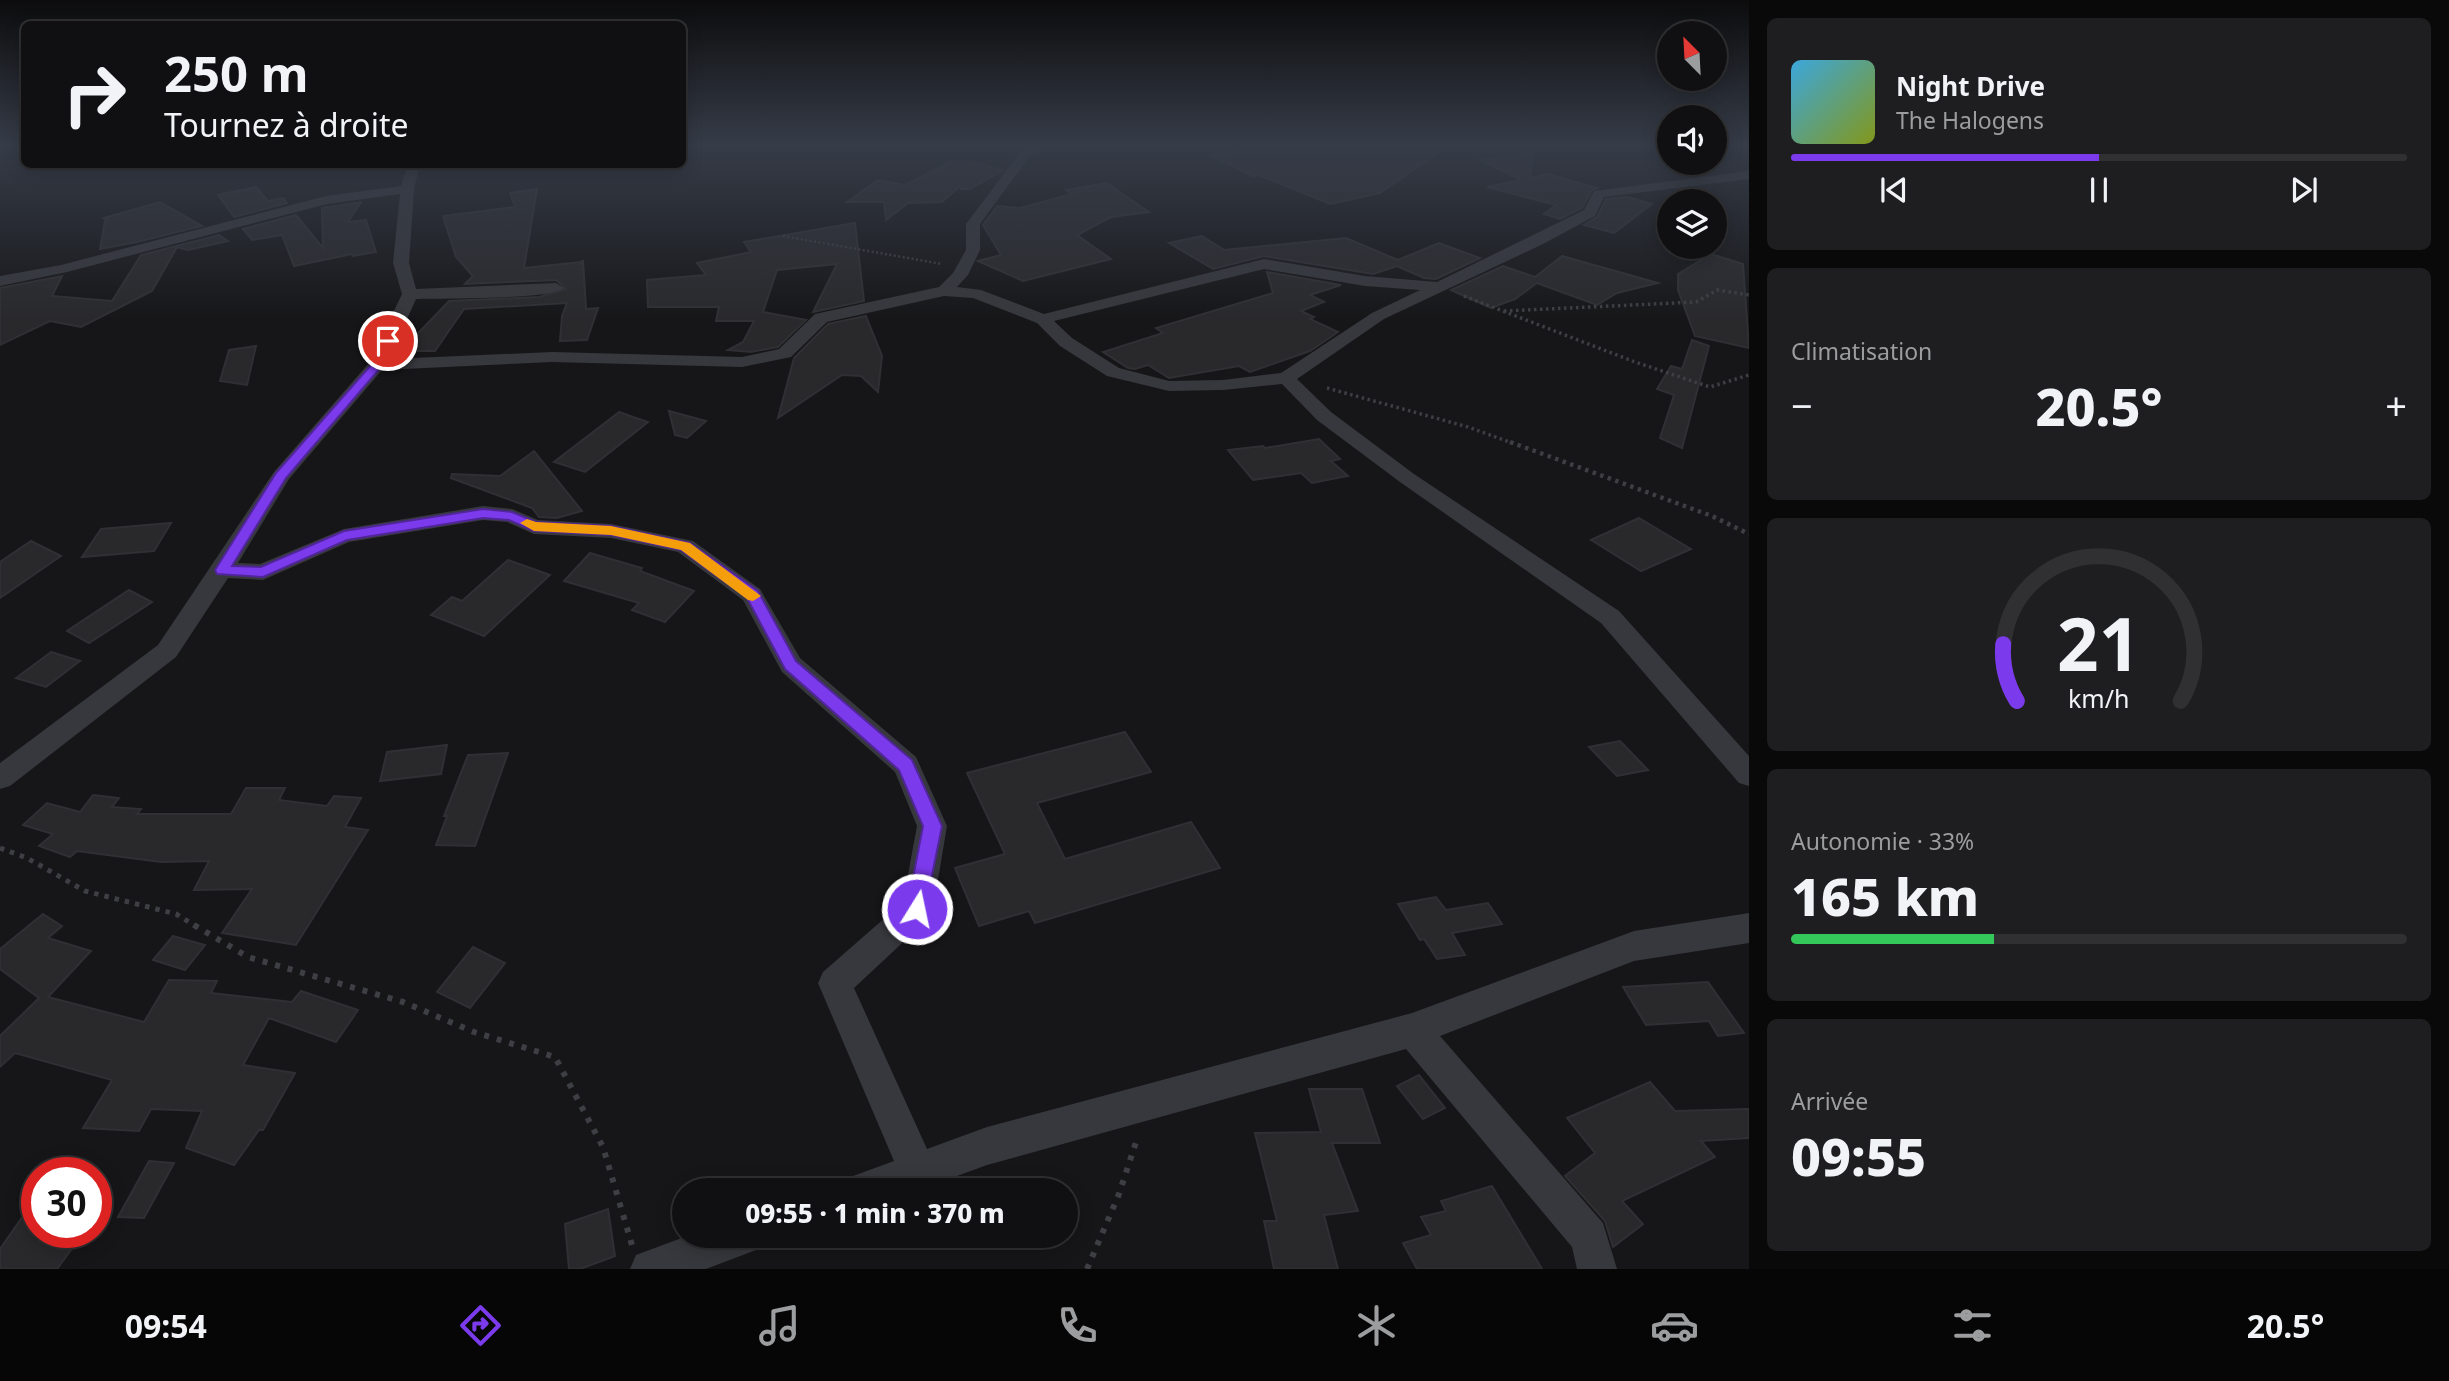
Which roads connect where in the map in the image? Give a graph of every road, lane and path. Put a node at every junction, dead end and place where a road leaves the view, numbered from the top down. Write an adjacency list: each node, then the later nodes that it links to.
1 (310, 204): 7 (street)
2 (406, 204): 11 (street)
3 (988, 204): 6 (street)
4 (1594, 204): 8 (street)
5 (783, 236): 6 (path)
6 (964, 268): 10 (street)
7 (0, 281)
8 (1440, 287): 13 (path); 14 (street); 17 (street)
9 (556, 288): 11 (street)
10 (944, 291): 14 (street); 15 (street)
11 (410, 293): 15 (street)
12 (1749, 295): 13 (path)
13 (1500, 311): 16 (path)
14 (1044, 319): 17 (street)
15 (377, 365): 19 (street)
16 (1749, 375)
17 (1286, 378): 18 (path); 20 (street)
18 (1749, 534)
19 (222, 570): 21 (street); 26 (street)
20 (1749, 775)
21 (0, 778)
22 (0, 848): 29 (path)
23 (1749, 928): 24 (street)
24 (1412, 1030): 25 (street); 31 (street)
25 (1150, 1102): 26 (street); 30 (path)
26 (918, 1171): 27 (street)
27 (899, 1178)
28 (698, 1248): 29 (street)
29 (643, 1263)
30 (1087, 1269)
31 (1597, 1269)

